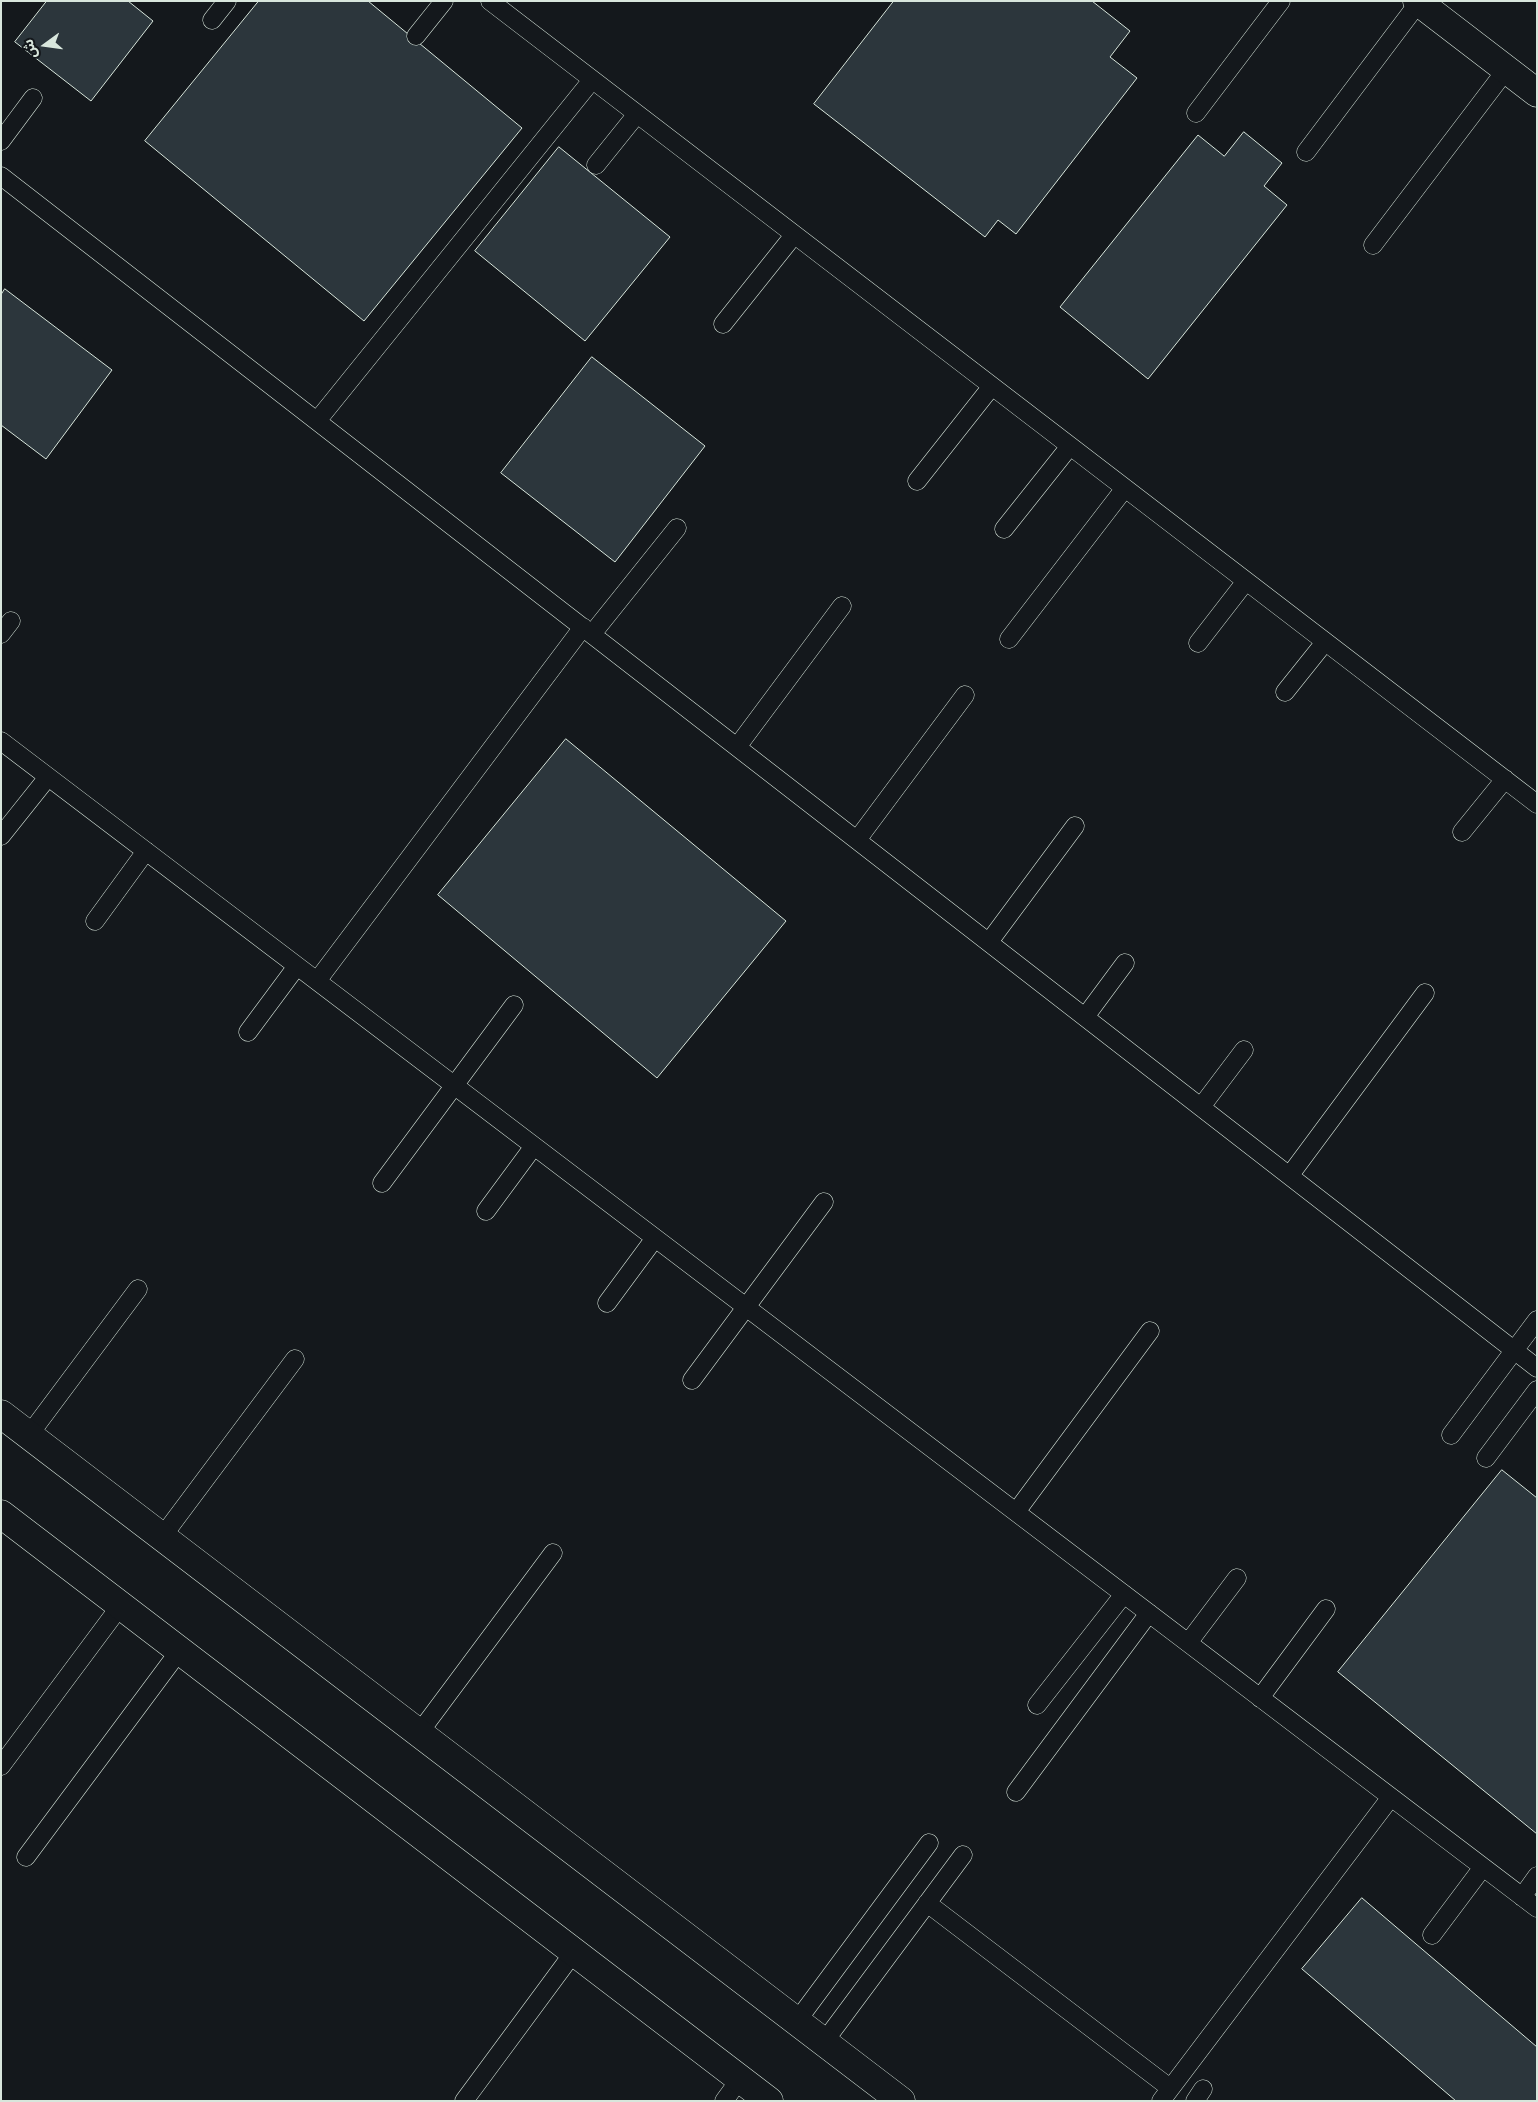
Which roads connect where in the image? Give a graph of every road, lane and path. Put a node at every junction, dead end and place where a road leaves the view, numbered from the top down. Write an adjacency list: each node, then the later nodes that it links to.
1 (227, 1): 6 (lane)
2 (444, 1): 7 (lane)
3 (490, 1): 9 (lane)
4 (1281, 1): 12 (lane)
5 (1418, 2): 8 (street); 15 (lane)
6 (212, 20)
7 (416, 36)
8 (1506, 70): 10 (street); 19 (lane)
9 (592, 80): 13 (lane); 22 (lane)
10 (1537, 93)
11 (33, 98): 14 (lane)
12 (1196, 113)
13 (637, 114): 16 (lane); 18 (lane)
14 (1, 141)
15 (1306, 152)
16 (596, 165)
17 (1, 176): 22 (lane)
18 (794, 235): 20 (lane); 21 (lane)
19 (1373, 245)
20 (723, 324)
21 (992, 386): 23 (lane); 24 (lane)
22 (317, 421): 30 (lane)
23 (1070, 446): 25 (lane); 27 (lane)
24 (917, 481)
25 (1125, 488): 28 (lane); 31 (lane)
26 (677, 528): 30 (lane)
27 (1004, 529)
28 (1246, 581): 32 (lane); 33 (lane)
29 (842, 606): 37 (lane)
30 (587, 631): 37 (lane); 50 (lane)
31 (1009, 639)
32 (1325, 642): 34 (lane); 39 (lane)
33 (1198, 644)
34 (1285, 692)
35 (965, 695): 44 (lane)
36 (1, 741): 38 (lane)
37 (737, 747): 44 (lane)
38 (48, 777): 43 (lane); 45 (lane)
39 (1505, 779): 40 (lane); 42 (lane)
40 (1537, 804)
41 (1075, 826): 47 (lane)
42 (1462, 832)
43 (1, 836)
44 (857, 840): 47 (lane)
45 (146, 851): 46 (lane); 49 (lane)
46 (95, 921)
47 (989, 942): 53 (lane)
48 (1125, 963): 53 (lane)
49 (297, 966): 50 (lane); 54 (lane)
50 (317, 981): 56 (lane)
51 (1426, 993): 59 (lane)
52 (514, 1005): 56 (lane)
53 (1085, 1017): 57 (lane)
54 (248, 1032)
55 (1244, 1050): 57 (lane)
56 (455, 1086): 58 (lane); 60 (lane)
57 (1201, 1107): 59 (lane)
58 (534, 1146): 62 (lane); 63 (lane)
59 (1290, 1176): 69 (lane)
60 (382, 1183)
61 (824, 1202): 66 (lane)
62 (486, 1211)
63 (655, 1238): 65 (lane); 66 (lane)
64 (138, 1288): 75 (lane)
65 (607, 1303)
66 (746, 1307): 72 (lane); 78 (lane)
67 (1537, 1320): 69 (lane)
68 (1150, 1331): 78 (lane)
69 (1514, 1350): 71 (lane); 76 (lane)
70 (295, 1359): 80 (lane)
71 (1537, 1368)
72 (692, 1380)
73 (1537, 1390): 77 (lane)
74 (1, 1414): 75 (street)
75 (29, 1435): 80 (street)
76 (1451, 1435)
77 (1486, 1458)
78 (1016, 1512): 83 (lane)
79 (1, 1514): 84 (street)
80 (162, 1537): 91 (street)
81 (553, 1553): 91 (lane)
82 (1237, 1578): 87 (lane)
83 (1124, 1594): 86 (lane); 90 (lane)
84 (121, 1605): 88 (street); 92 (lane)
85 (1326, 1608): 89 (lane)
86 (1149, 1613): 87 (lane); 93 (lane)
87 (1188, 1643): 89 (lane)
88 (180, 1650): 97 (lane); 104 (street)
89 (1260, 1698): 94 (lane)
90 (1037, 1705)
91 (419, 1733): 105 (street)
92 (1, 1766)
93 (1016, 1792)
94 (1391, 1797): 98 (lane); 108 (lane)
95 (929, 1843): 105 (lane)
96 (963, 1855): 101 (lane)
97 (26, 1857)
98 (1483, 1867): 100 (lane); 103 (lane)
99 (1537, 1876): 100 (lane)
100 (1522, 1897): 102 (lane)
101 (927, 1903): 106 (lane); 108 (lane)
102 (1537, 1908)
103 (1432, 1935)
104 (574, 1952): 107 (street); 109 (lane)
105 (797, 2021): 106 (street)
106 (824, 2042): 112 (street)
107 (740, 2079): 110 (lane); 111 (street)
108 (1165, 2094)
109 (464, 2101)
110 (724, 2101)
111 (769, 2101)
112 (901, 2101)

